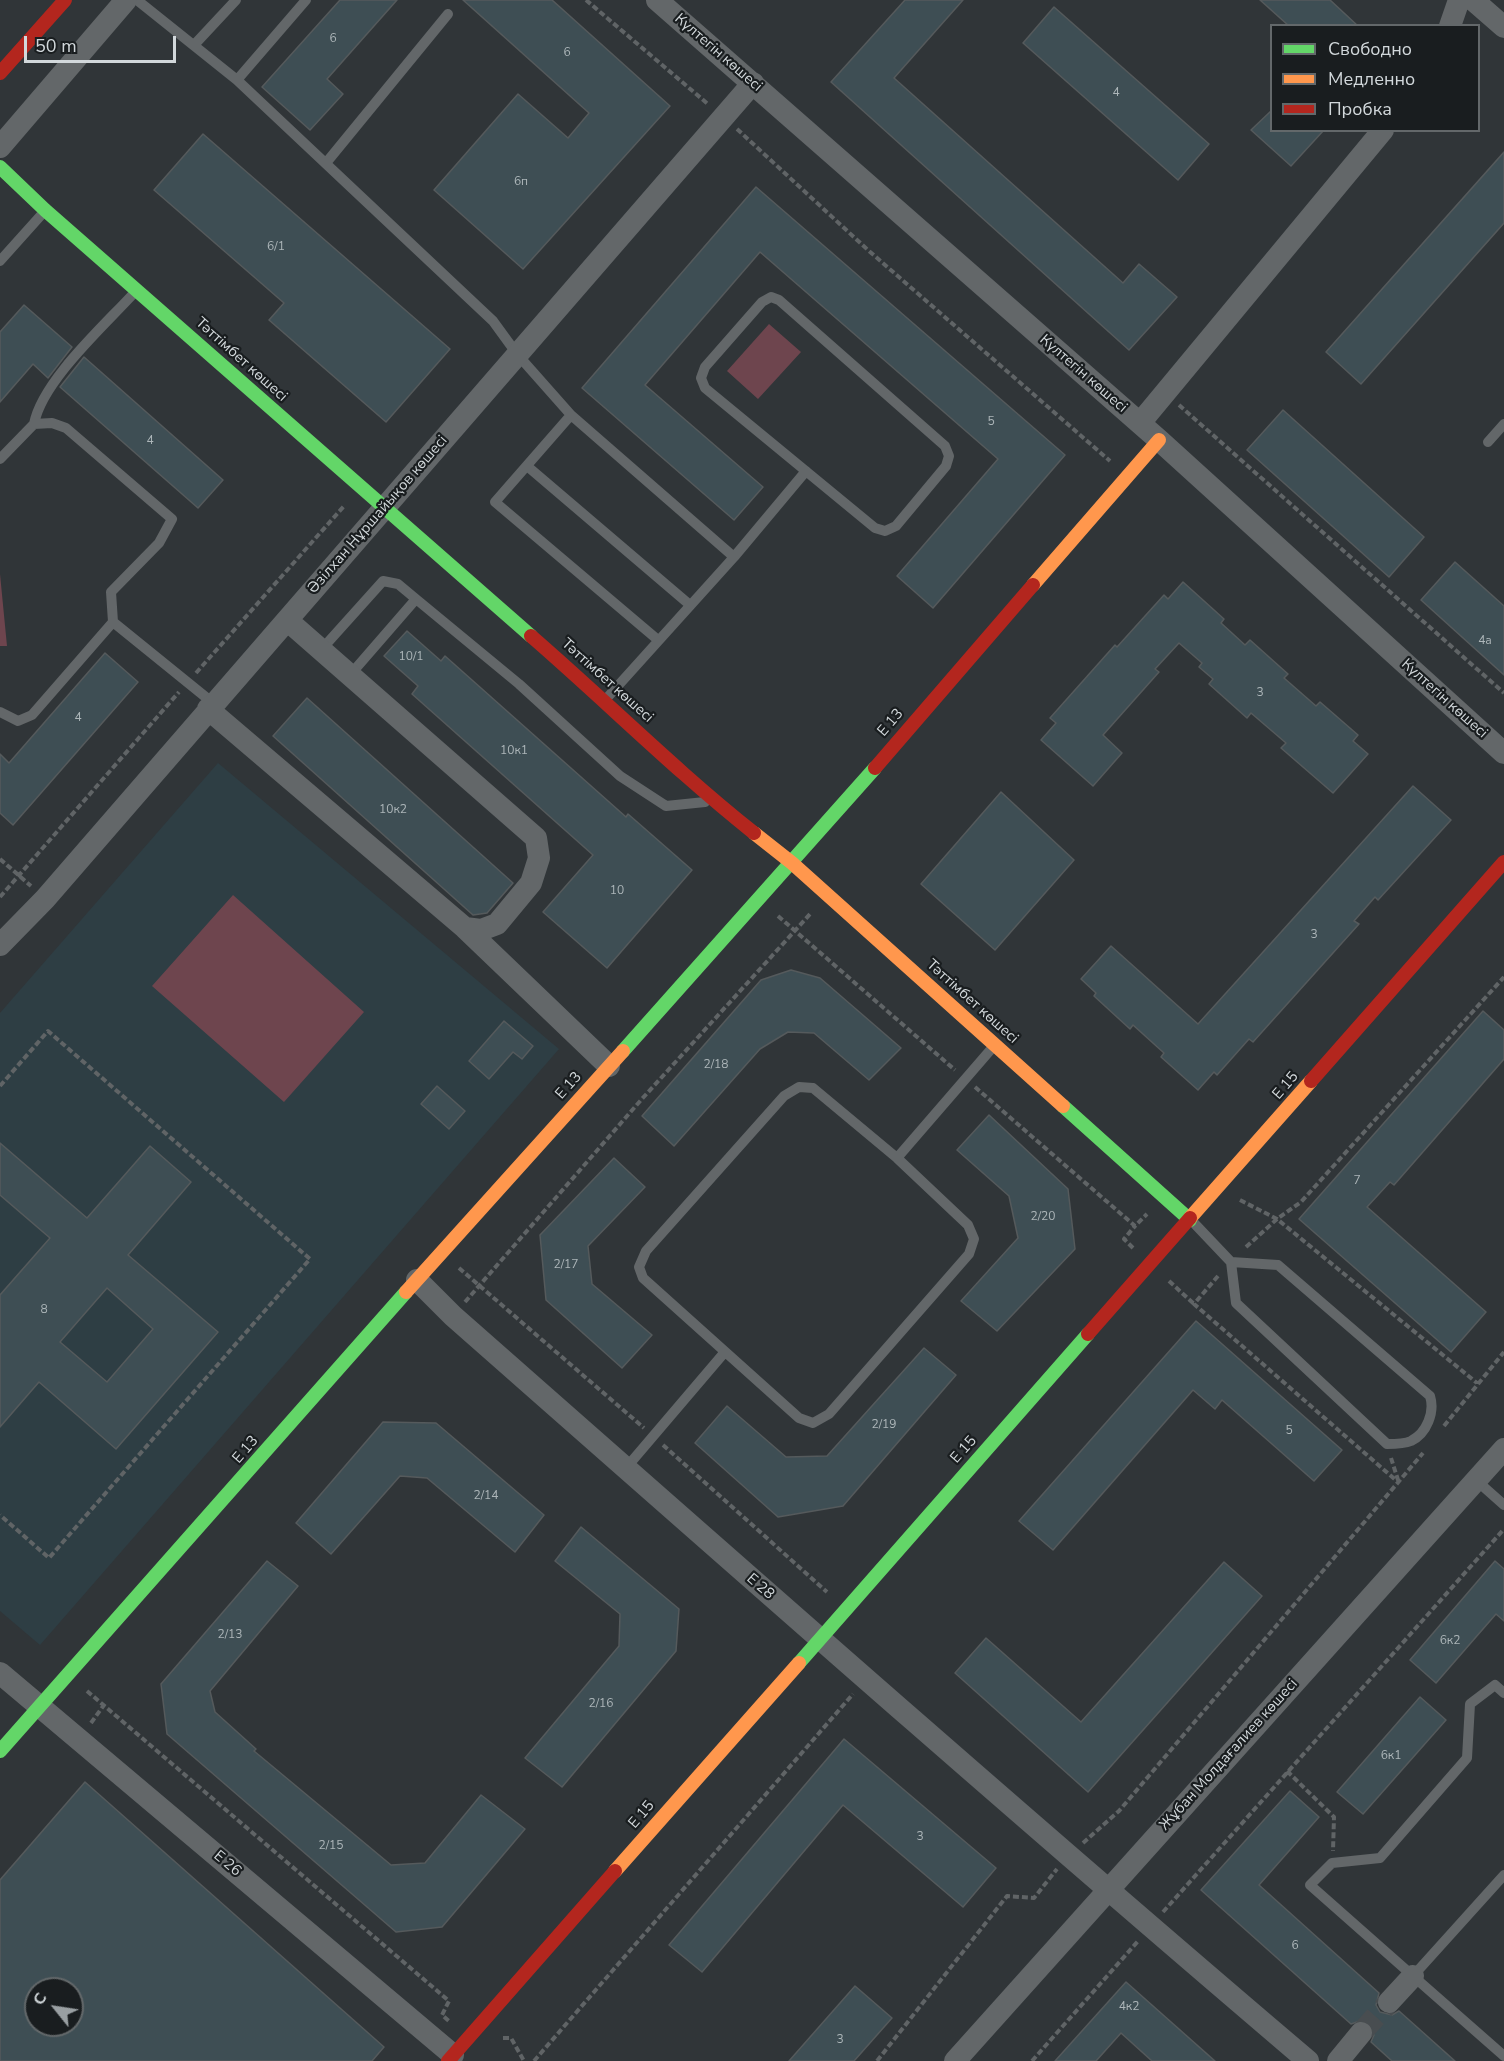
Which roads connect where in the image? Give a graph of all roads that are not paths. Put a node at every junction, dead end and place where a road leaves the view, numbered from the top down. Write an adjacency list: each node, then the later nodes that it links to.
1 (65, 0): 13 (street)
2 (126, 0): 17 (street)
3 (138, 0): 12 (lane)
4 (236, 0): 12 (lane)
5 (306, 0): 14 (lane)
6 (657, 0): 15 (street, Күлтегін көшесі)
7 (1459, 0): 10 (street)
8 (1473, 0): 11 (street)
9 (448, 14): 18 (lane)
10 (1451, 24)
11 (1504, 27)
12 (195, 44): 14 (lane)
13 (0, 73)
14 (237, 80): 18 (lane)
15 (753, 83): 23 (street, Әзілхан Нұршайықов көшесі); 25 (street, Күлтегін көшесі)
16 (1381, 132): 25 (street)
17 (0, 147)
18 (326, 163): 23 (lane)
19 (0, 167): 20 (street, Тәттімбет көшесі)
20 (45, 210): 21 (lane); 22 (street, Тәттімбет көшесі)
21 (0, 261)
22 (137, 289): 26 (lane); 33 (street, Тәттімбет көшесі)
23 (517, 354): 24 (lane); 33 (street, Әзілхан Нұршайықов көшесі)
24 (571, 415): 31 (lane); 34 (lane)
25 (1140, 423): 28 (street, Күлтегін көшесі)
26 (34, 424): 30 (lane); 38 (lane)
27 (1504, 424): 29 (lane)
28 (1159, 440): 45 (street, Күлтегін көшесі); 48 (street, E 13)
29 (1488, 442)
30 (0, 459)
31 (527, 466): 36 (lane); 39 (lane)
32 (806, 471): 32 (lane); 34 (lane)
33 (383, 509): 37 (street, Әзілхан Нұршайықов көшесі); 42 (street, Тәттімбет көшесі)
34 (734, 557): 36 (lane)
35 (416, 599): 40 (lane); 41 (lane); 46 (lane)
36 (690, 605): 39 (lane)
37 (286, 620): 40 (street); 43 (street, Әзілхан Нұршайықов көшесі)
38 (113, 622): 43 (lane); 44 (lane)
39 (658, 639): 42 (lane)
40 (321, 650): 41 (street)
41 (350, 675): 50 (street)
42 (605, 700): 46 (street, Тәттімбет көшесі)
43 (211, 706): 49 (street, Әзілхан Нұршайықов көшесі); 50 (street)
44 (0, 712)
45 (1504, 753)
46 (714, 801): 48 (street, Тәттімбет көшесі)
47 (1504, 862): 55 (street, E 15)
48 (792, 863): 52 (street, Тәттімбет көшесі); 53 (street, E 13)
49 (8, 919): 51 (street, Әзілхан Нұршайықов көшесі)
50 (465, 928): 53 (street)
51 (0, 945)
52 (995, 1045): 54 (lane); 55 (street, Тәттімбет көшесі)
53 (609, 1066): 57 (street, E 13)
54 (897, 1158): 58 (lane); 58 (lane)
55 (1190, 1220): 56 (lane); 63 (street, E 15)
56 (1231, 1262): 56 (lane)
57 (417, 1280): 60 (street, E 28); 66 (street, E 13)
58 (724, 1353): 60 (lane)
59 (1504, 1449): 61 (street, Жұбан Молдағалиев көшесі)
60 (626, 1468): 63 (street, E 28)
61 (1477, 1480): 62 (lane); 69 (street, Жұбан Молдағалиев көшесі)
62 (1504, 1504)
63 (819, 1639): 69 (street, E 28); 74 (street, E 15)
64 (0, 1674): 66 (street, E 26)
65 (1504, 1694): 70 (lane)
66 (39, 1708): 67 (street, E 13); 74 (street, E 26)
67 (0, 1751)
68 (1504, 1875): 70 (lane)
69 (1107, 1890): 75 (street, Жұбан Молдағалиев көшесі); 76 (street, E 28)
70 (1413, 1976): 71 (street); 73 (lane)
71 (1389, 2002)
72 (1361, 2033): 77 (street)
73 (1504, 2056)
74 (454, 2059)
75 (955, 2061)
76 (1308, 2061)
77 (1338, 2061)

